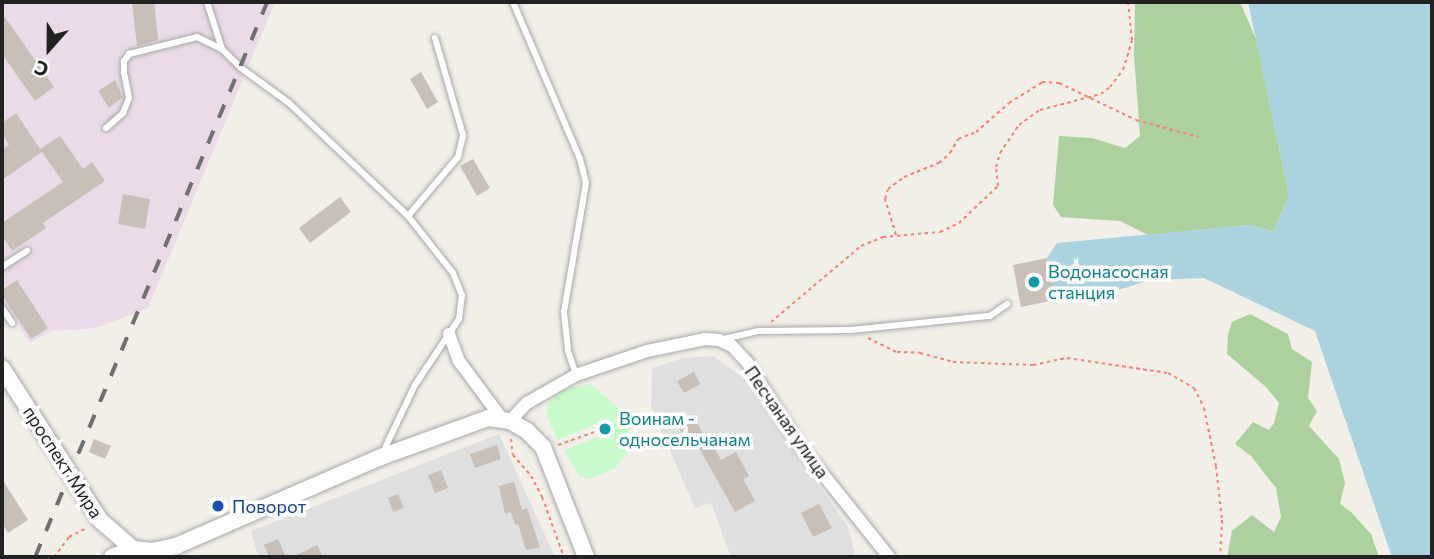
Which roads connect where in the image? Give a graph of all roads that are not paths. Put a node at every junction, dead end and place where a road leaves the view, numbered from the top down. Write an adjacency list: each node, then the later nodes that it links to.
1 (207, 2): 4 (lane)
2 (513, 2): 15 (lane)
3 (435, 38): 6 (lane)
4 (222, 49): 5 (lane); 6 (lane)
5 (106, 128)
6 (408, 216): 12 (lane)
7 (27, 251): 8 (lane)
8 (2, 267)
9 (1007, 304): 13 (lane)
10 (2, 308): 11 (lane)
11 (12, 323)
12 (449, 334): 16 (street); 17 (lane)
13 (719, 340): 15 (street); 21 (street, Песчаная улица)
14 (2, 368): 18 (street, проспект Мира)
15 (576, 375): 16 (street)
16 (506, 420): 17 (street); 20 (street)
17 (381, 457): 18 (street)
18 (136, 553): 19 (street)
19 (112, 557)
20 (586, 557)
21 (889, 557)

